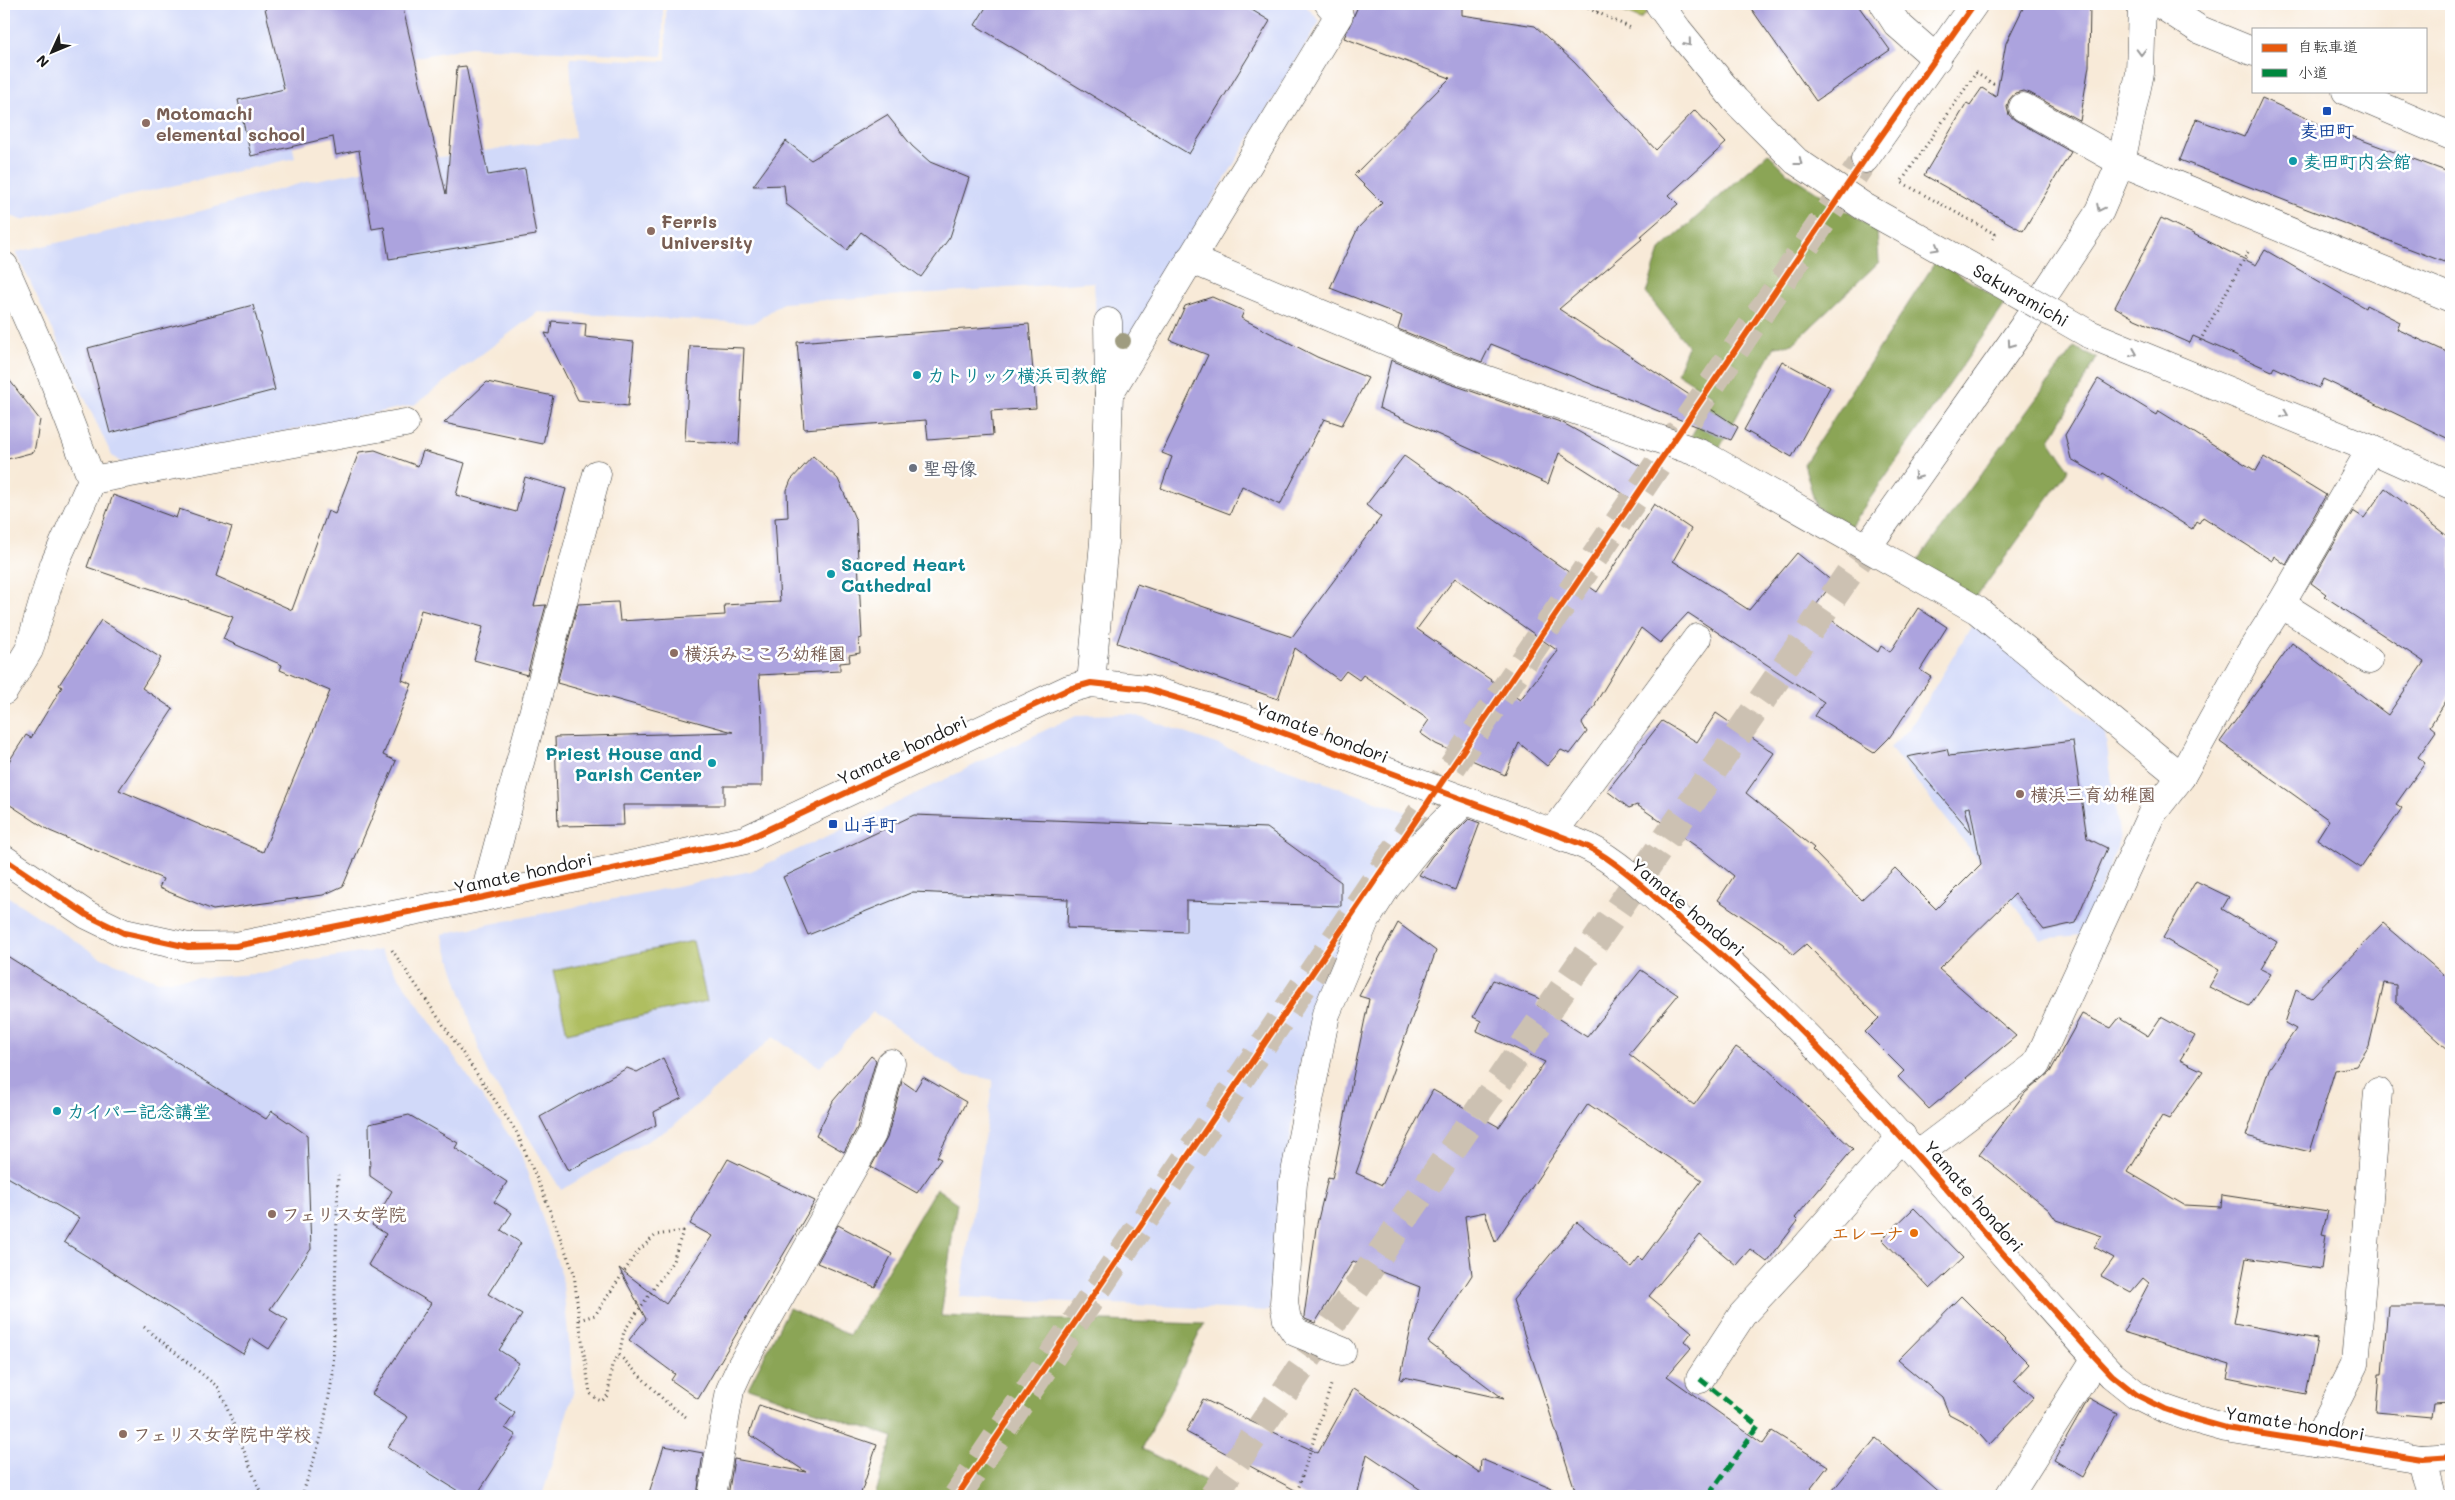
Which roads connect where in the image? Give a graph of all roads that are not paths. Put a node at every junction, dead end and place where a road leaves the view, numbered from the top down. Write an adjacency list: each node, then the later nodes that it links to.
1 (1329, 4): 14 (street)
2 (1659, 4): 20 (street, Sakuramichi, one-way to 20, bridge)
3 (1884, 4): 8 (street)
4 (1974, 4): 8 (street)
5 (2142, 4): 13 (street, one-way to 13)
6 (2160, 4): 7 (street)
7 (2252, 51)
8 (1937, 59): 12 (street)
9 (2348, 92): 11 (street)
10 (2023, 107): 13 (street)
11 (2451, 136)
12 (1865, 159)
13 (2121, 162): 16 (street); 24 (street, one-way to 24)
14 (1190, 260): 18 (street); 30 (street)
15 (4, 266): 22 (street)
16 (2451, 298)
17 (1108, 322): 18 (street)
18 (1109, 394): 28 (street)
19 (405, 423): 22 (street)
20 (2371, 449): 23 (street, Sakuramichi); 25 (street)
21 (596, 474): 34 (street)
22 (92, 480): 29 (street)
23 (2451, 485)
24 (1873, 539)
25 (2281, 604): 27 (street); 30 (street)
26 (1697, 638): 32 (street)
27 (2370, 660)
28 (1091, 683): 31 (street, Yamate hondori); 34 (street, Yamate hondori)
29 (4, 691)
30 (2181, 777): 37 (street)
31 (1464, 802): 32 (street, Yamate hondori); 38 (street)
32 (1553, 833): 37 (street, Yamate hondori)
33 (4, 859): 34 (street, Yamate hondori)
34 (484, 897)
35 (891, 1063): 44 (street)
36 (2378, 1092): 41 (street)
37 (1910, 1145): 39 (street, Yamate hondori); 40 (street)
38 (1342, 1351)
39 (2096, 1358): 41 (street, Yamate hondori); 45 (street)
40 (1700, 1379)
41 (2316, 1442): 43 (street, Yamate hondori)
42 (2451, 1457): 43 (street, Yamate hondori)
43 (2422, 1459): 46 (street)
44 (712, 1496)
45 (2009, 1496)
46 (2432, 1496)

